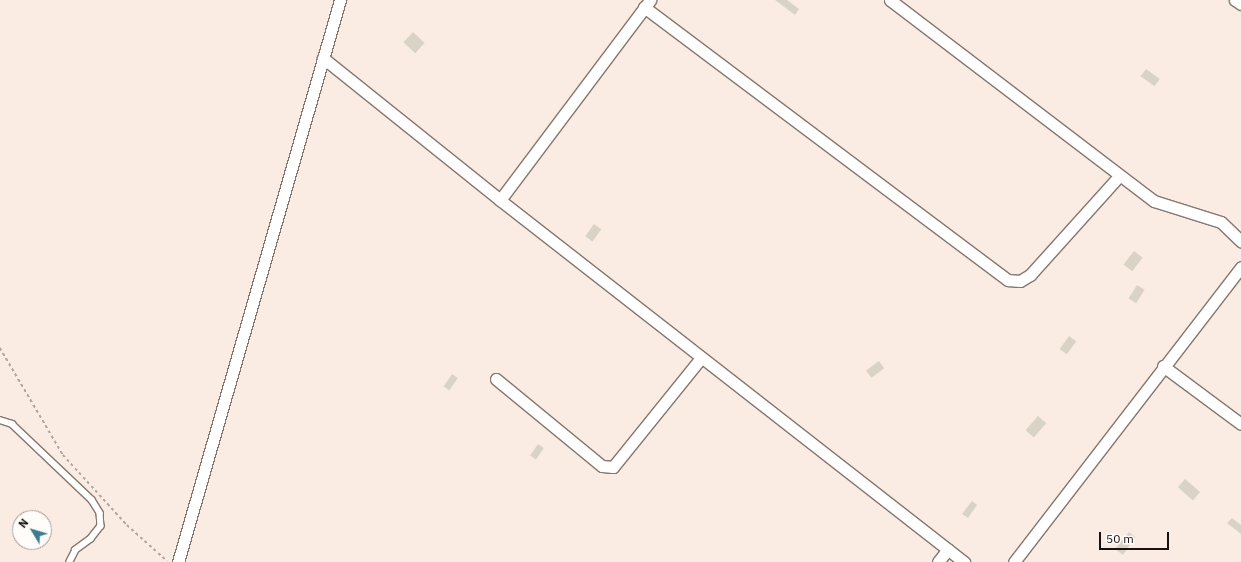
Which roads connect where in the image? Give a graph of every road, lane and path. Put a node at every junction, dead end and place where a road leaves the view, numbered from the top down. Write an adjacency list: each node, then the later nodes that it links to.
1 (340, 0): 6 (street)
2 (890, 0): 7 (street)
3 (1235, 0): 5 (street)
4 (647, 3): 7 (street); 8 (street)
5 (1241, 4)
6 (323, 58): 8 (street); 20 (street)
7 (1119, 176): 9 (street)
8 (500, 200): 12 (street)
9 (1241, 241)
10 (1241, 267): 13 (street)
11 (0, 348): 19 (path)
12 (701, 358): 14 (street); 17 (street)
13 (1164, 366): 16 (street); 23 (street)
14 (496, 379)
15 (0, 420): 18 (lane)
16 (1241, 424)
17 (948, 549): 21 (street); 22 (street)
18 (70, 562)
19 (169, 562)
20 (178, 562)
21 (938, 562)
22 (964, 562)
23 (1014, 562)

